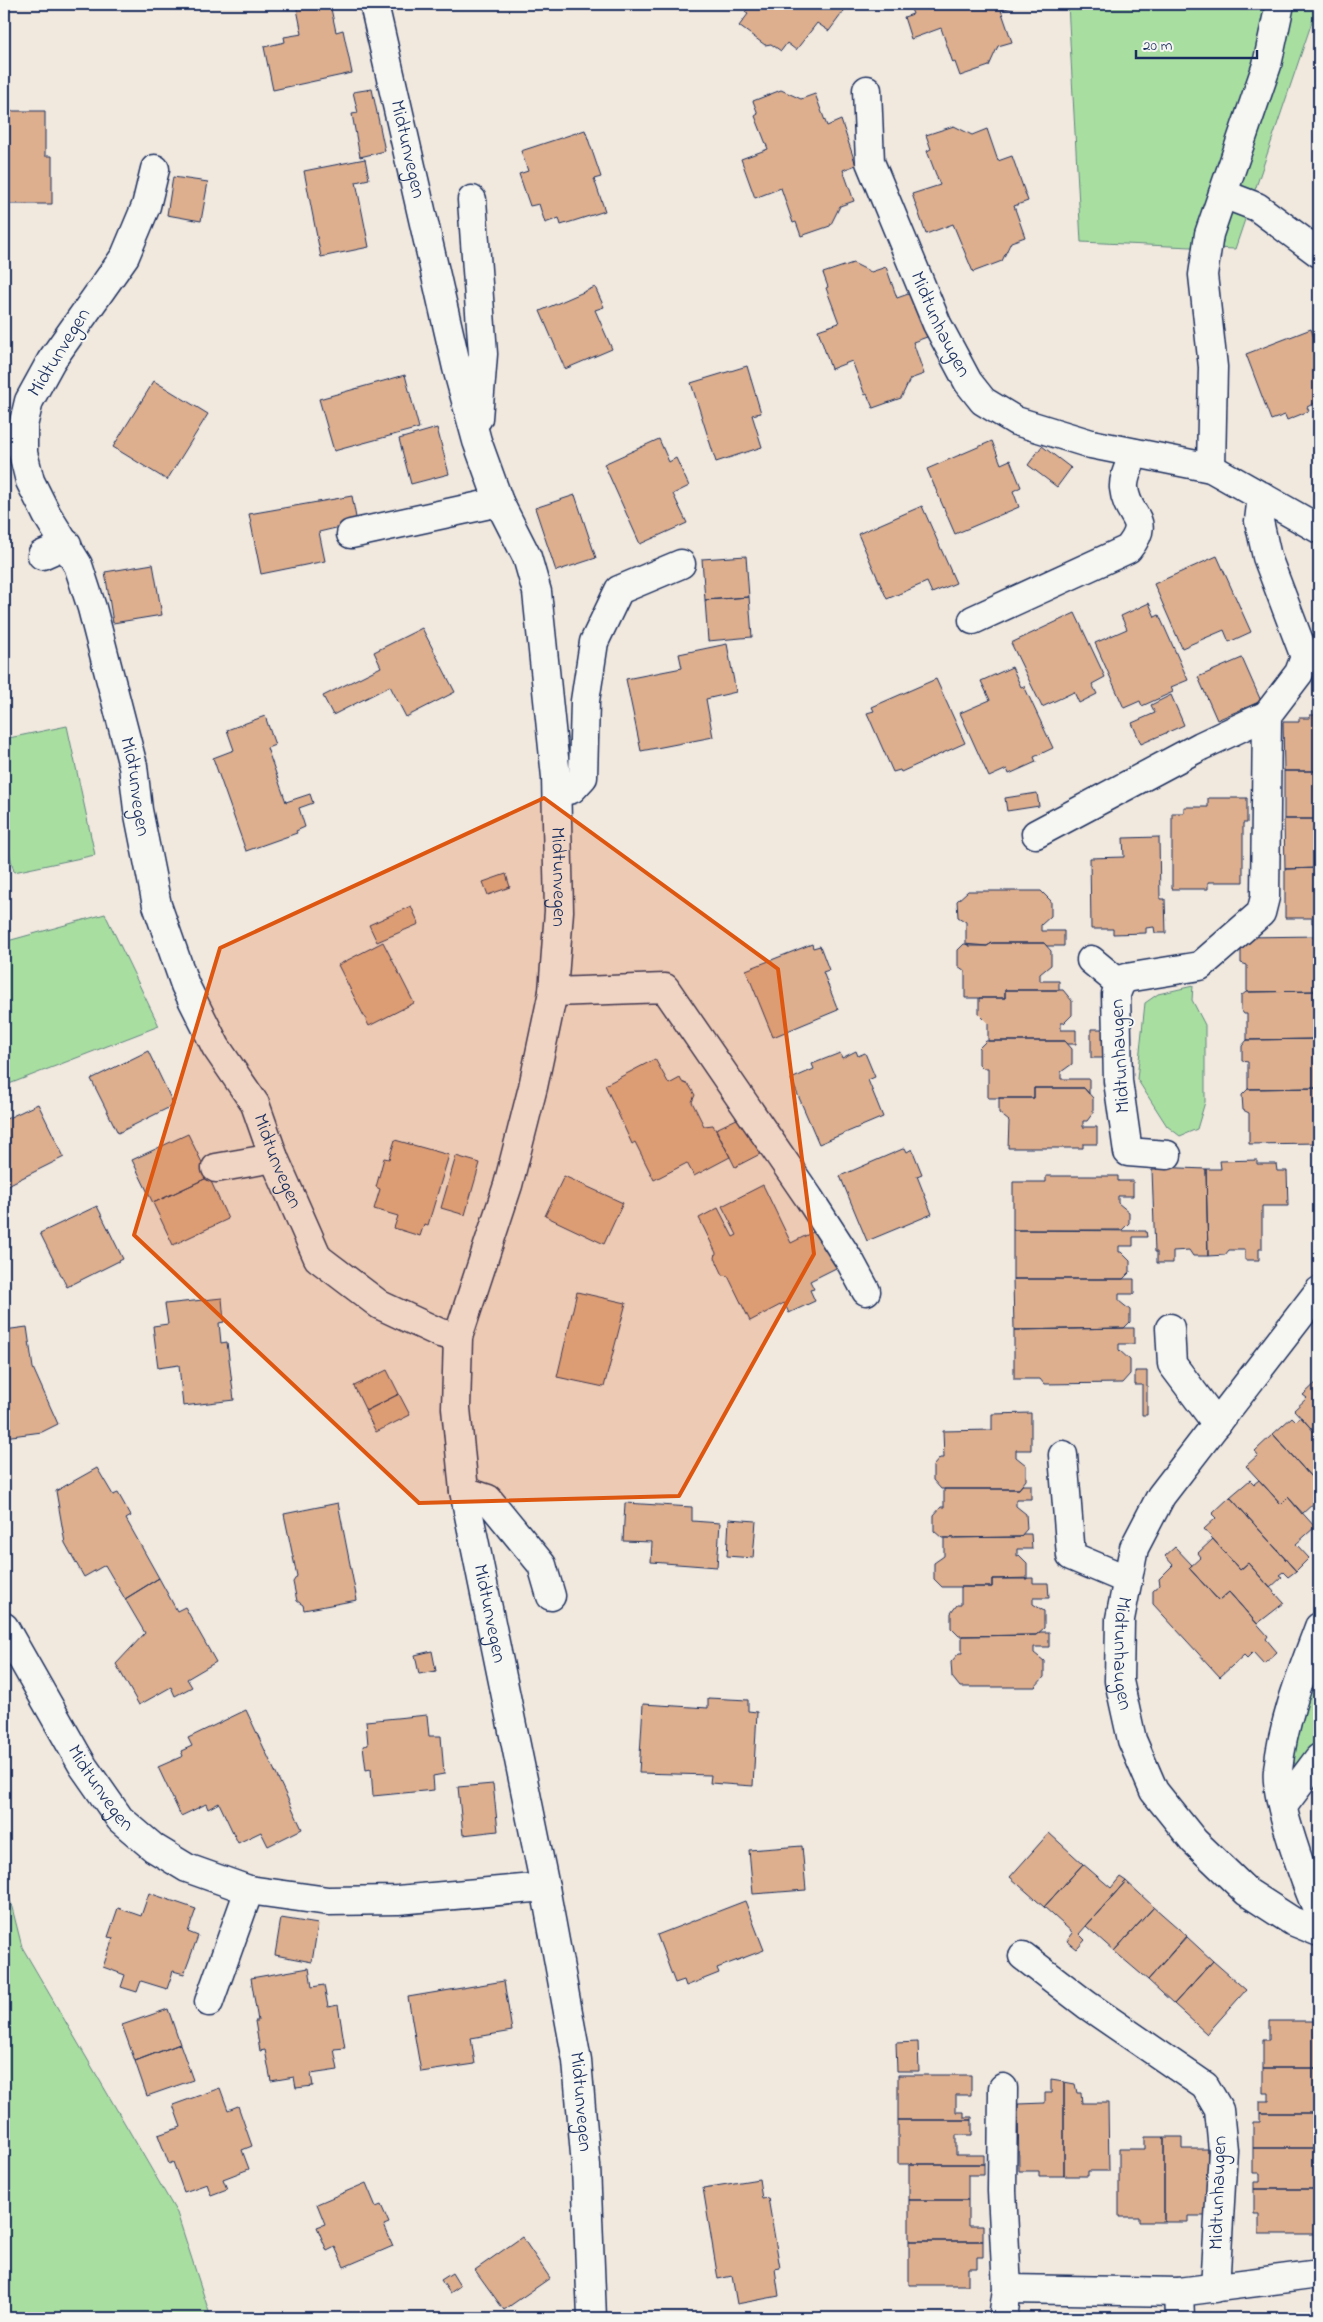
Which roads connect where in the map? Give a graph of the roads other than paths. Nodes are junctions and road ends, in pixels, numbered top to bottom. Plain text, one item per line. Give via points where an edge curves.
1 (374, 4) edge
2 (1280, 4) edge
3 (867, 90) dead end
4 (154, 169) dead end
5 (1223, 194) junction
6 (472, 200) dead end
7 (1319, 253) edge
8 (477, 441) junction
9 (1134, 453) junction
10 (1211, 468) junction
11 (1262, 496) junction
12 (498, 502) junction
13 (1319, 529) edge
14 (351, 534) dead end
15 (681, 564) dead end
16 (972, 620) dead end
17 (1267, 716) junction
18 (558, 792) junction
19 (1036, 834) dead end
20 (1091, 960) dead end
21 (1120, 984) junction
22 (553, 992) junction
23 (1167, 1155) dead end
24 (274, 1158) junction
25 (216, 1168) dead end
26 (866, 1291) dead end
27 (1319, 1291) edge
28 (1170, 1328) dead end
29 (458, 1337) junction
30 (1217, 1424) junction
31 (1063, 1455) dead end
32 (464, 1491) junction
33 (1128, 1580) junction
34 (551, 1596) dead end
35 (4, 1627) edge
36 (1319, 1627) edge
37 (1319, 1758) edge
38 (1282, 1806) junction
39 (545, 1887) junction
40 (250, 1890) junction
41 (1319, 1912) edge
42 (1319, 1932) edge
43 (1023, 1956) dead end
44 (209, 2002) dead end
45 (1003, 2088) dead end
46 (1319, 2274) edge
47 (1215, 2288) junction
48 (1007, 2289) junction
49 (1179, 2305) edge
50 (592, 2318) edge
51 (1003, 2318) edge

1 - 8 street, Midtunvegen via 457,368
2 - 5 street via 1267,65
3 - 9 street, Midtunhaugen via 870,162 937,324 968,382 983,401 1016,421 1091,444
4 - 24 street, Midtunvegen via 146,206 125,256 51,360 29,401 23,426 23,453 30,481 47,515 54,550 78,566 92,608 133,766 138,810 157,905 185,985 216,1047 254,1104
5 - 7 street via 1257,207
5 - 10 street via 1209,234 1203,275 1213,367
6 - 8 street, Midtunvegen via 483,354
8 - 12 street, Midtunvegen
9 - 10 street, Midtunhaugen
9 - 16 street via 1124,486 1127,502 1139,523 1139,536 1128,549
10 - 11 street, Midtunhaugen
11 - 13 street, Midtunhaugen
11 - 17 street via 1259,521 1267,557 1305,657 1299,673
12 - 14 street
12 - 18 street, Midtunvegen via 527,557 537,592
15 - 18 street via 619,590 594,642 585,701 583,777 572,789
17 - 19 street via 1201,746
17 - 21 street, Midtunhaugen via 1265,897 1261,913 1200,966 1126,978
18 - 22 street, Midtunvegen via 559,911
20 - 21 street
21 - 23 street, Midtunhaugen via 1116,994 1118,1081 1128,1152
22 - 26 street via 664,988 809,1198
22 - 29 street, Midtunvegen via 508,1185
24 - 25 street
24 - 29 street, Midtunvegen via 318,1258 380,1305 440,1333
27 - 30 street, Midtunhaugen
28 - 30 street via 1172,1364
29 - 32 street, Midtunvegen via 456,1408
30 - 33 street, Midtunhaugen via 1161,1496 1134,1548
31 - 33 street via 1071,1556
32 - 34 street via 488,1499 542,1565
32 - 39 street, Midtunvegen
33 - 42 street, Midtunhaugen via 1120,1619 1119,1681 1132,1740 1154,1790 1194,1842 1247,1892 1292,1921
35 - 40 street, Midtunvegen via 83,1766 120,1819 154,1848 186,1868
36 - 38 street via 1292,1700 1277,1772
37 - 38 street
38 - 41 street via 1310,1894
39 - 40 street, Midtunvegen via 398,1900 328,1901
39 - 50 street, Midtunvegen via 577,2061 586,2166
40 - 44 street
43 - 47 street, Midtunhaugen via 1087,2005 1206,2086 1219,2110 1223,2150
45 - 48 street via 1002,2191
46 - 47 street
47 - 49 street
48 - 49 street
48 - 51 street

